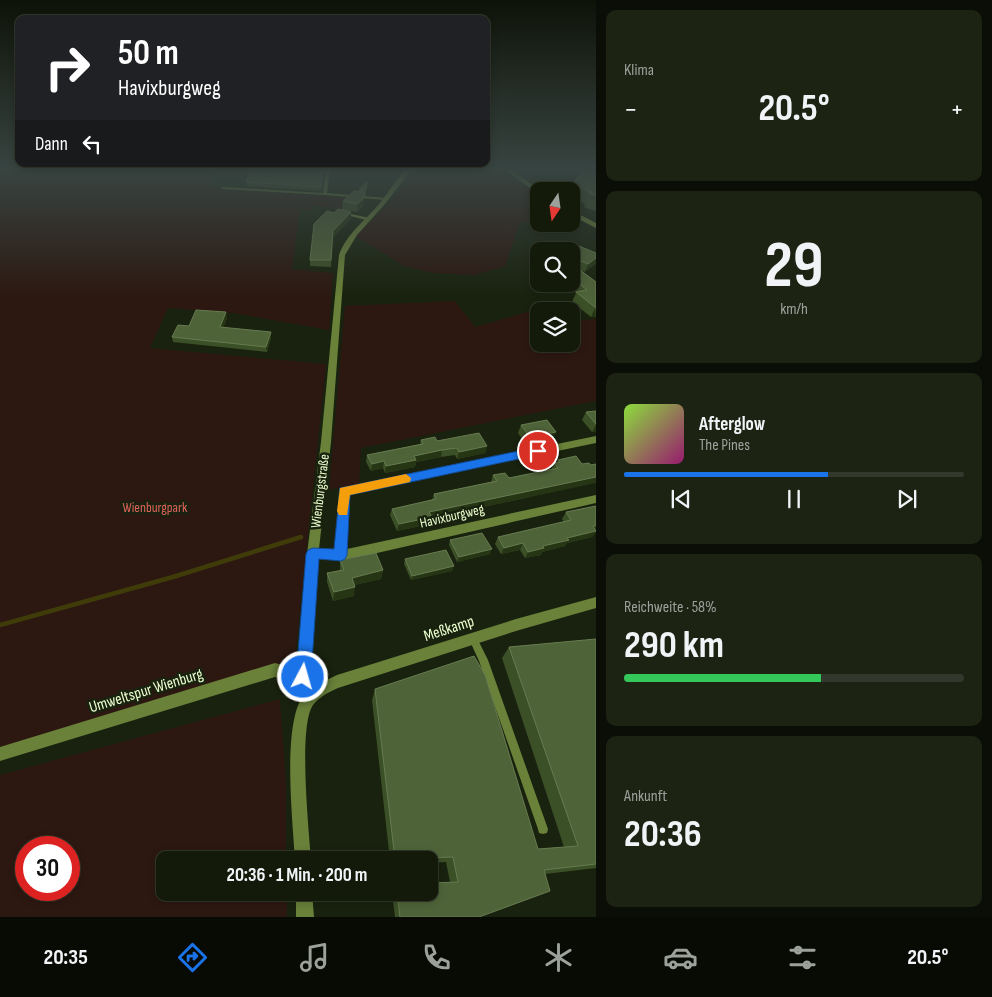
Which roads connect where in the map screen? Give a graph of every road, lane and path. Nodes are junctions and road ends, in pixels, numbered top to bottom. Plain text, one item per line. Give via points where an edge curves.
1 (339, 212) edge
2 (374, 212) edge
3 (580, 217) edge
4 (368, 219) junction
5 (596, 226) edge
6 (596, 439) edge
7 (596, 499) edge
8 (313, 554) junction
9 (341, 555) junction
10 (596, 602) edge
11 (473, 639) junction
12 (303, 677) junction
13 (314, 694) junction
14 (0, 754) edge
15 (543, 829) dead end
16 (303, 851) edge
17 (304, 901) edge
18 (305, 917) edge

1 - 4 lane
2 - 4 street, Wienburgstraße
3 - 5 street
4 - 8 street, Wienburgstraße via 350,238 342,255
6 - 9 street via 344,491
7 - 9 street, Havixburgweg
8 - 9 street, Havixburgweg
8 - 12 street, Wienburgstraße
10 - 11 street, Meßkamp
11 - 13 street, Meßkamp via 337,682
11 - 15 lane
12 - 13 street
12 - 14 street, Umweltspur Wienburg via 275,670
13 - 16 street via 306,703 300,730
17 - 18 street

